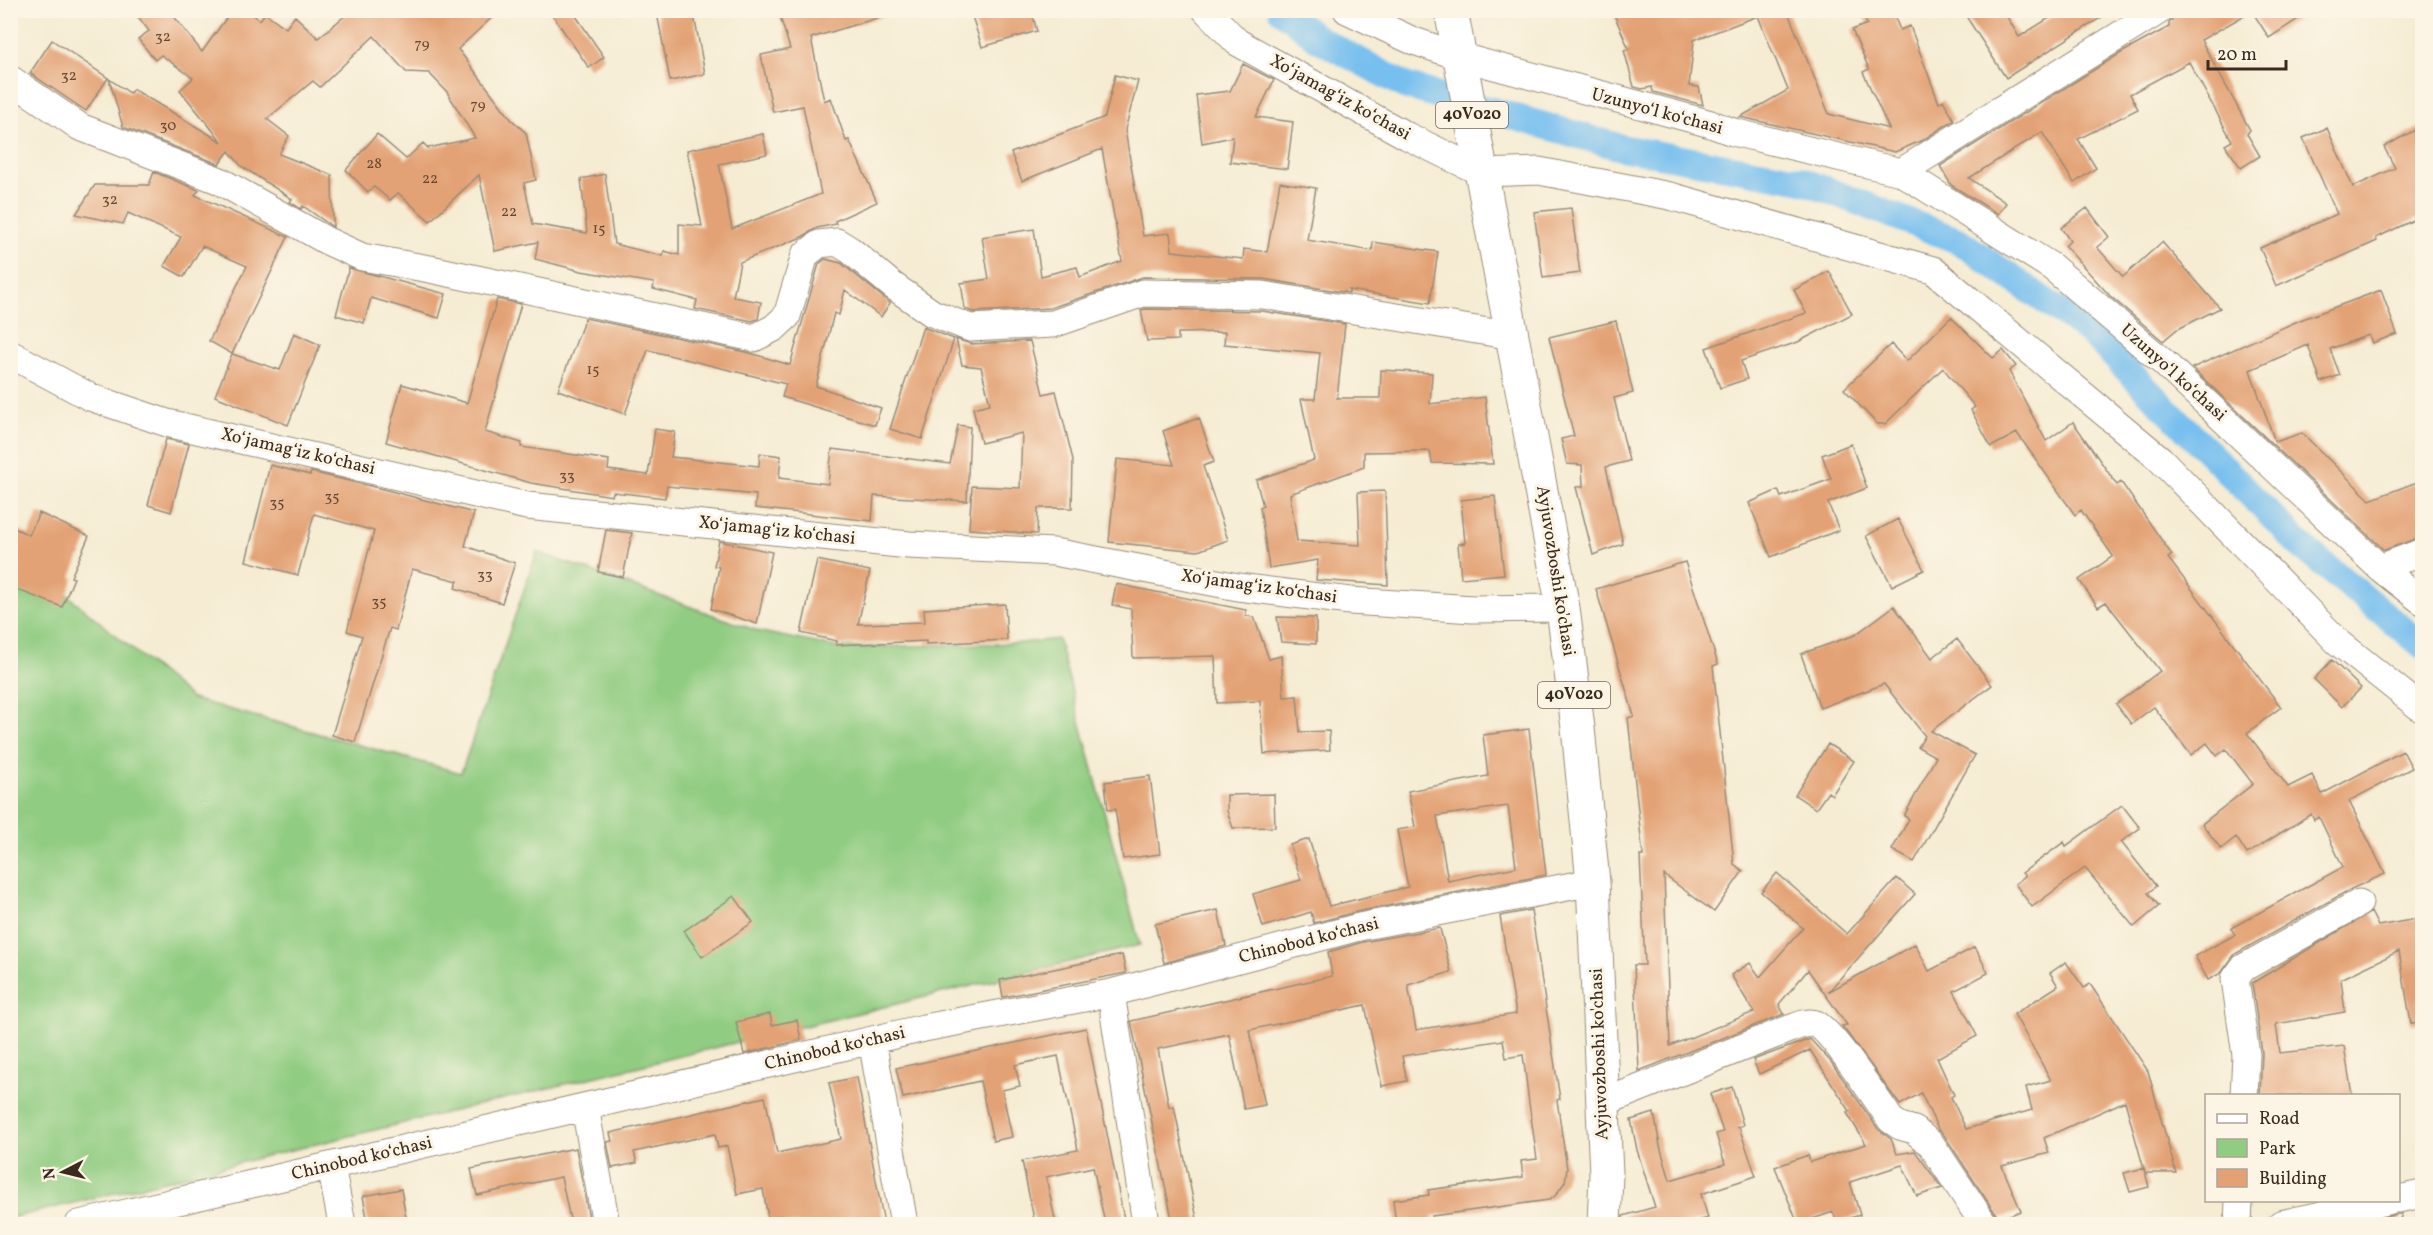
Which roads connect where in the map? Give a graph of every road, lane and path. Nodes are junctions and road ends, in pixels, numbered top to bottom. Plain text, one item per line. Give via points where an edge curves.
1 (1206, 10) edge
2 (1347, 10) edge
3 (1451, 10) edge
4 (2160, 10) edge
5 (1461, 57) junction
6 (10, 79) edge
7 (1483, 172) junction
8 (1901, 172) junction
9 (1514, 336) junction
10 (10, 354) edge
11 (2422, 552) edge
12 (2380, 568) junction
13 (2422, 601) edge
14 (1563, 608) junction
15 (2422, 709) edge
16 (1593, 882) junction
17 (2359, 903) dead end
18 (1111, 993) junction
19 (872, 1040) junction
20 (2244, 1094) edge
21 (1602, 1103) junction
22 (585, 1107) junction
23 (331, 1166) junction
24 (2422, 1194) edge
25 (2400, 1199) edge
26 (2239, 1202) edge
27 (2382, 1202) edge
28 (79, 1224) edge
29 (342, 1224) edge
30 (606, 1224) edge
31 (904, 1224) edge
32 (1146, 1224) edge
33 (1604, 1224) edge
34 (1984, 1224) edge
35 (2238, 1224) edge
36 (2281, 1224) edge

1 - 7 street, Xoʻjamagʻiz koʻchasi via 1237,42 1407,136
2 - 5 street, Uzunyoʻl koʻchasi via 1411,40
3 - 5 main road, 40V020
4 - 8 street
5 - 7 main road, 40V020
5 - 8 street, Uzunyoʻl koʻchasi via 1733,132
6 - 9 street via 80,127 218,180 362,257 754,338 787,316 805,255 819,244 837,242 932,312 970,328 1053,324 1143,293 1263,295
7 - 9 main road, Ayjuvozboshi ko'chasi / 40V020
7 - 15 street via 1539,171 1671,196 1933,270 2160,459 2338,642
8 - 12 street, Uzunyoʻl koʻchasi via 2052,267 2163,362
9 - 14 main road, Ayjuvozboshi ko'chasi / 40V020
10 - 14 street, Xoʻjamagʻiz koʻchasi via 90,397 151,418 527,506 909,545 1054,552 1238,587 1350,601 1473,609
11 - 12 street
12 - 13 street, Uzunyoʻl koʻchasi
14 - 16 main road, Ayjuvozboshi ko'chasi / 40V020
16 - 18 street, Chinobod koʻchasi via 1359,927
16 - 21 main road, Ayjuvozboshi ko'chasi / 40V020
17 - 20 street via 2243,968 2235,979 2246,1055
18 - 19 street, Chinobod koʻchasi
18 - 32 street
19 - 22 street, Chinobod koʻchasi
19 - 31 street
21 - 33 main road, Ayjuvozboshi ko'chasi / 40V020
21 - 34 street via 1789,1029 1814,1023 1835,1043 1891,1120 1914,1130 1931,1144
22 - 23 street, Chinobod koʻchasi
22 - 30 street
23 - 28 street, Chinobod koʻchasi
23 - 29 street
24 - 25 street
26 - 35 street
27 - 36 street

